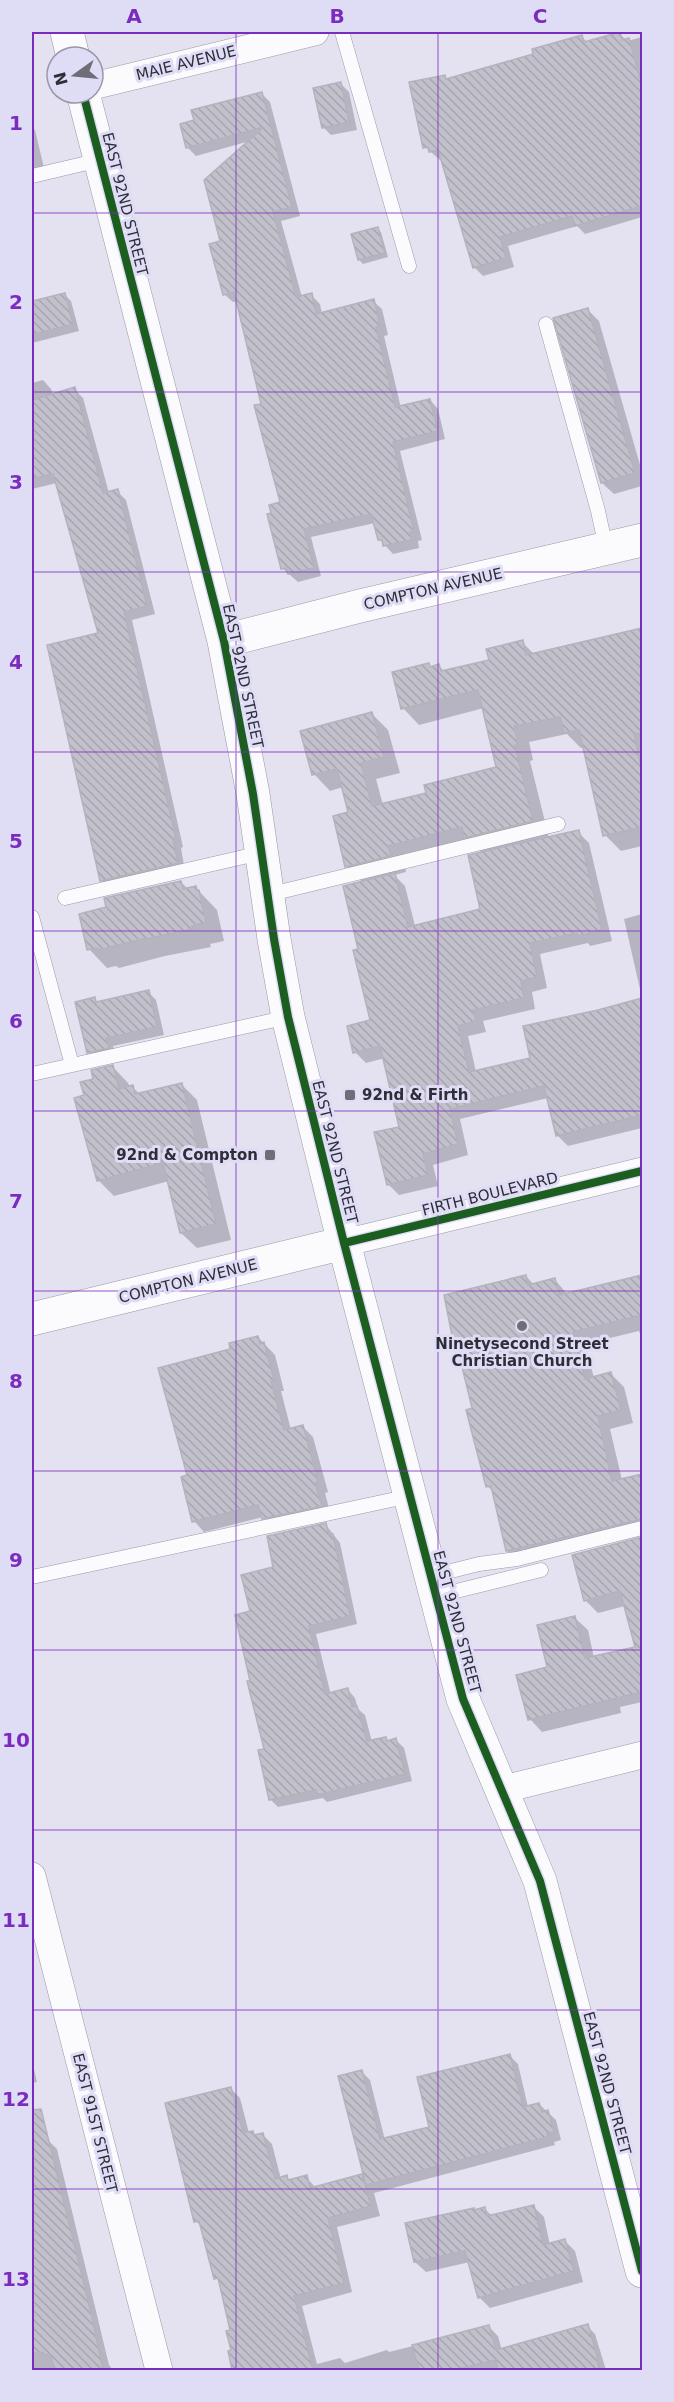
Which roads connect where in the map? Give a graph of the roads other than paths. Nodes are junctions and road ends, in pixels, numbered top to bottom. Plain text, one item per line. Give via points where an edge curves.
1 (315, 32) edge
2 (342, 32) edge
3 (105, 83) edge
4 (86, 105) edge
5 (100, 160) junction
6 (32, 176) edge
7 (409, 266) dead end
8 (546, 324) dead end
9 (642, 540) edge
10 (606, 548) junction
11 (224, 641) junction
12 (558, 824) dead end
13 (261, 853) junction
14 (267, 895) junction
15 (65, 898) dead end
16 (32, 917) edge
17 (288, 1017) junction
18 (72, 1065) junction
19 (32, 1074) edge
20 (642, 1171) edge
21 (344, 1243) junction
22 (32, 1319) edge
23 (410, 1496) junction
24 (642, 1528) edge
25 (541, 1570) dead end
26 (32, 1577) edge
27 (433, 1586) junction
28 (642, 1755) edge
29 (500, 1790) junction
30 (32, 1876) edge
31 (641, 2259) edge
32 (159, 2370) edge

1 - 3 street, MAIE AVENUE
2 - 7 lane
4 - 5 street, EAST 92ND STREET
5 - 6 lane
5 - 11 street, EAST 92ND STREET
8 - 10 lane
9 - 10 street, COMPTON AVENUE
10 - 11 street, COMPTON AVENUE
11 - 13 street, EAST 92ND STREET
12 - 14 lane
13 - 14 street, EAST 92ND STREET
13 - 15 lane
14 - 17 street, EAST 92ND STREET
16 - 18 lane
17 - 18 lane
17 - 21 street, EAST 92ND STREET
18 - 19 lane
20 - 21 street, FIRTH BOULEVARD
21 - 22 street, COMPTON AVENUE
21 - 23 street, EAST 92ND STREET
23 - 26 lane
23 - 27 street, EAST 92ND STREET
24 - 27 lane via 517,1559 480,1564
25 - 27 lane
27 - 29 street, EAST 92ND STREET via 463,1699
28 - 29 street
29 - 31 street, EAST 92ND STREET via 540,1881
30 - 32 street, EAST 91ST STREET

